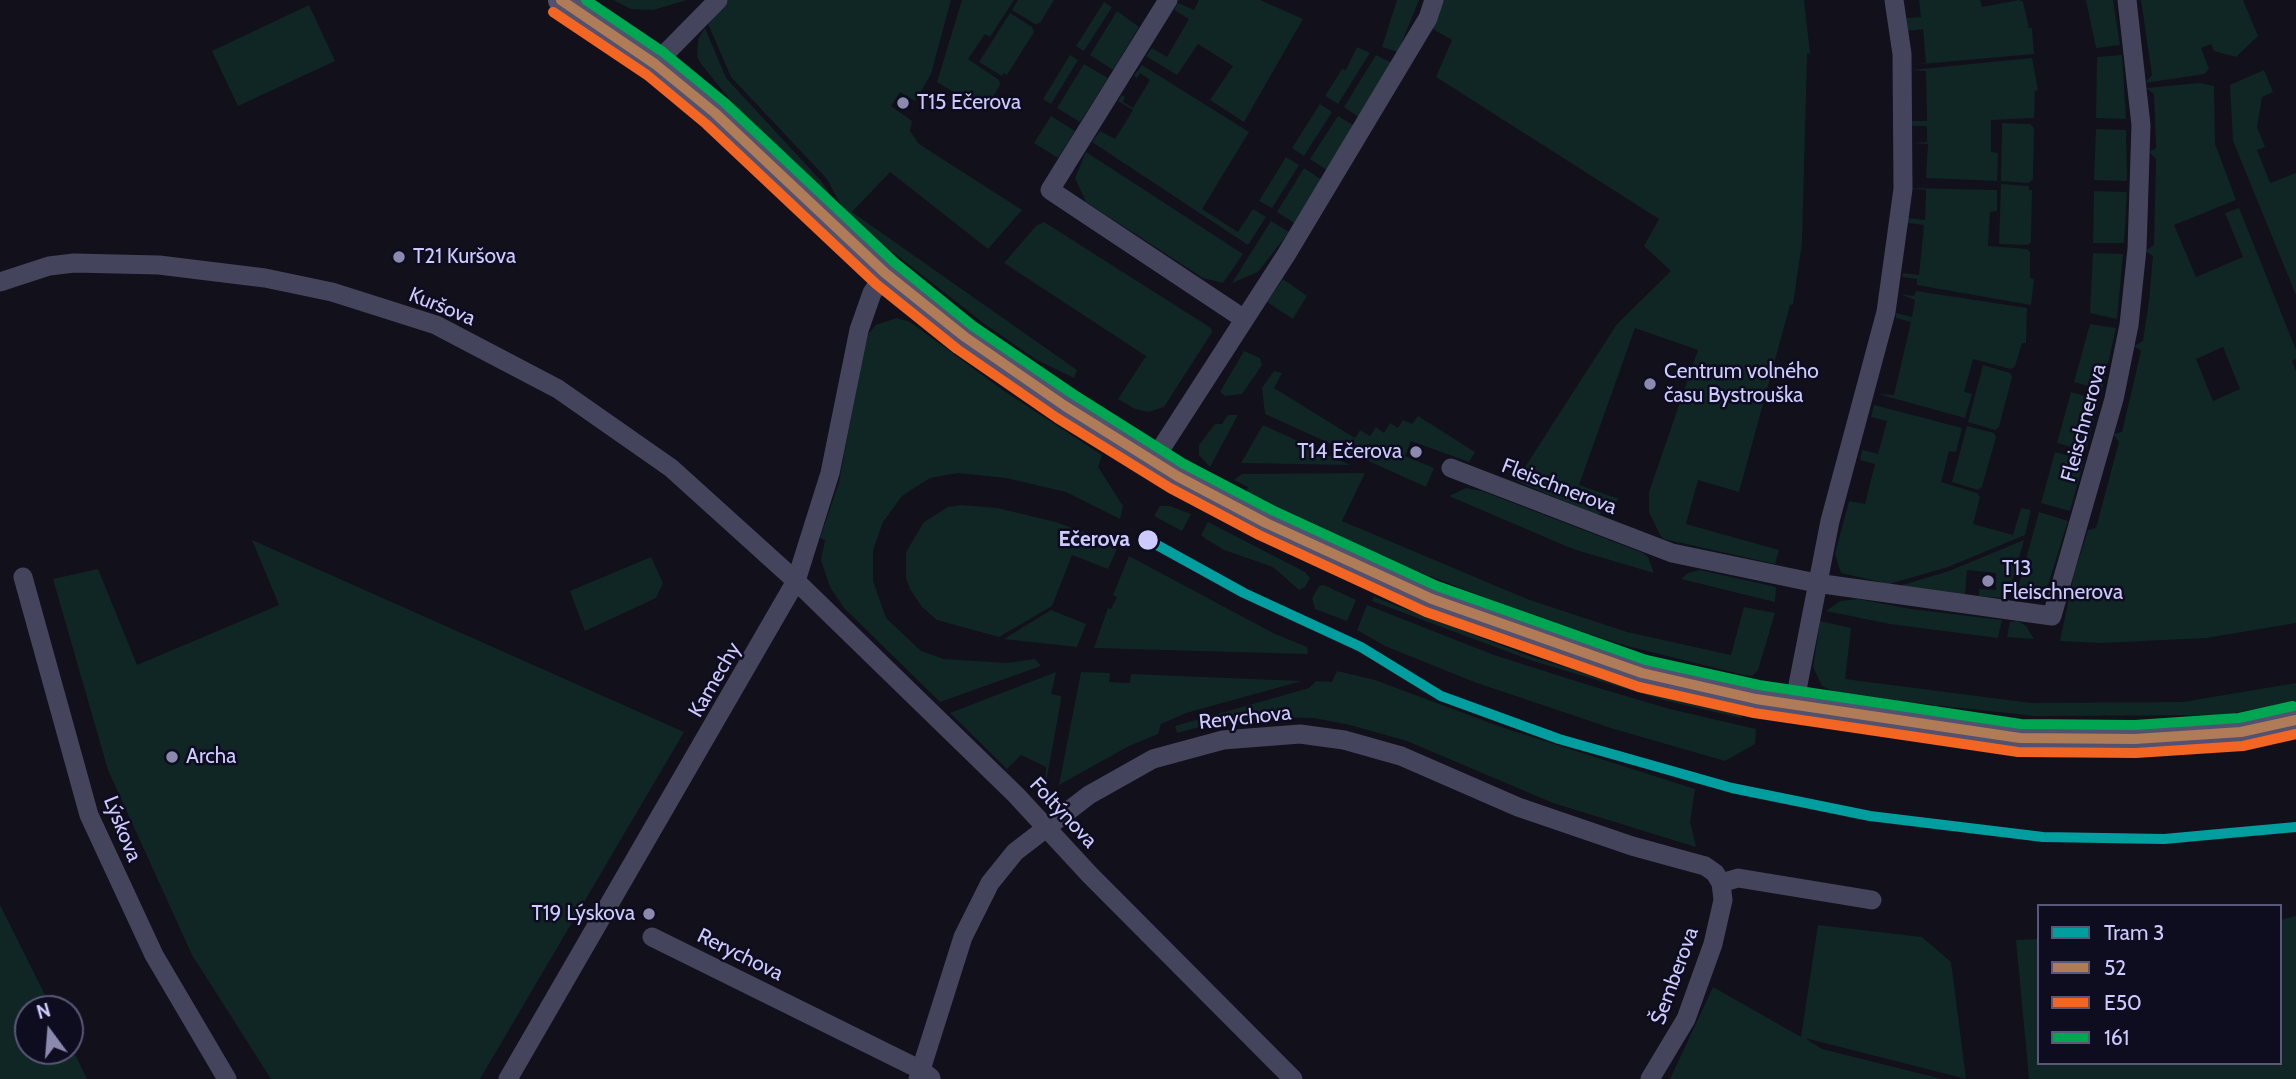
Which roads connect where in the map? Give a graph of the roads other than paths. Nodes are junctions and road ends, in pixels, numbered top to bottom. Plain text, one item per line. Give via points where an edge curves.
1 (561, 0) edge
2 (718, 0) edge
3 (1168, 0) edge
4 (1894, 0) edge
5 (2127, 0) edge
6 (1431, 9) edge
7 (655, 64) junction
8 (886, 273) junction
9 (0, 282) edge
10 (1244, 319) junction
11 (1153, 461) junction
12 (1451, 468) dead end
13 (23, 577) dead end
14 (796, 581) junction
15 (1816, 583) junction
16 (1794, 705) junction
17 (2296, 720) edge
18 (1046, 826) junction
19 (1721, 883) junction
20 (1872, 900) dead end
21 (652, 937) dead end
22 (924, 1076) edge
23 (227, 1079) edge
24 (508, 1079) edge
25 (1293, 1079) edge
26 (1650, 1079) edge

1 - 7 street
2 - 7 street
3 - 10 street via 1050,190
4 - 15 street via 1902,62 1903,189 1886,312
5 - 15 street, Fleischnerova via 2141,125 2129,326 2114,399 2052,617
6 - 10 street
7 - 8 street via 715,113
8 - 11 street via 965,337
8 - 14 street, Kamechy via 872,293 859,330 830,473
9 - 14 street, Kuršova via 74,262 159,265 265,278 332,292 436,325 558,389 671,468
10 - 11 street
11 - 16 street via 1266,523 1432,599 1642,673
12 - 15 street, Fleischnerova via 1672,553
13 - 23 street, Lýskova via 89,815 154,955
14 - 18 street, Foltýnova
14 - 24 street, Kamechy
15 - 16 street
16 - 17 street via 2020,738 2135,739 2241,732
18 - 19 street, Rerychova via 1122,775 1172,752 1249,736 1300,734 1344,740 1401,756 1562,823 1705,866
18 - 22 street, Rerychova via 1015,852 985,893 963,937
18 - 25 street, Foltýnova
19 - 20 street via 1738,878
19 - 26 street, Šemberova via 1720,916 1697,993 1675,1042
21 - 22 street, Rerychova

